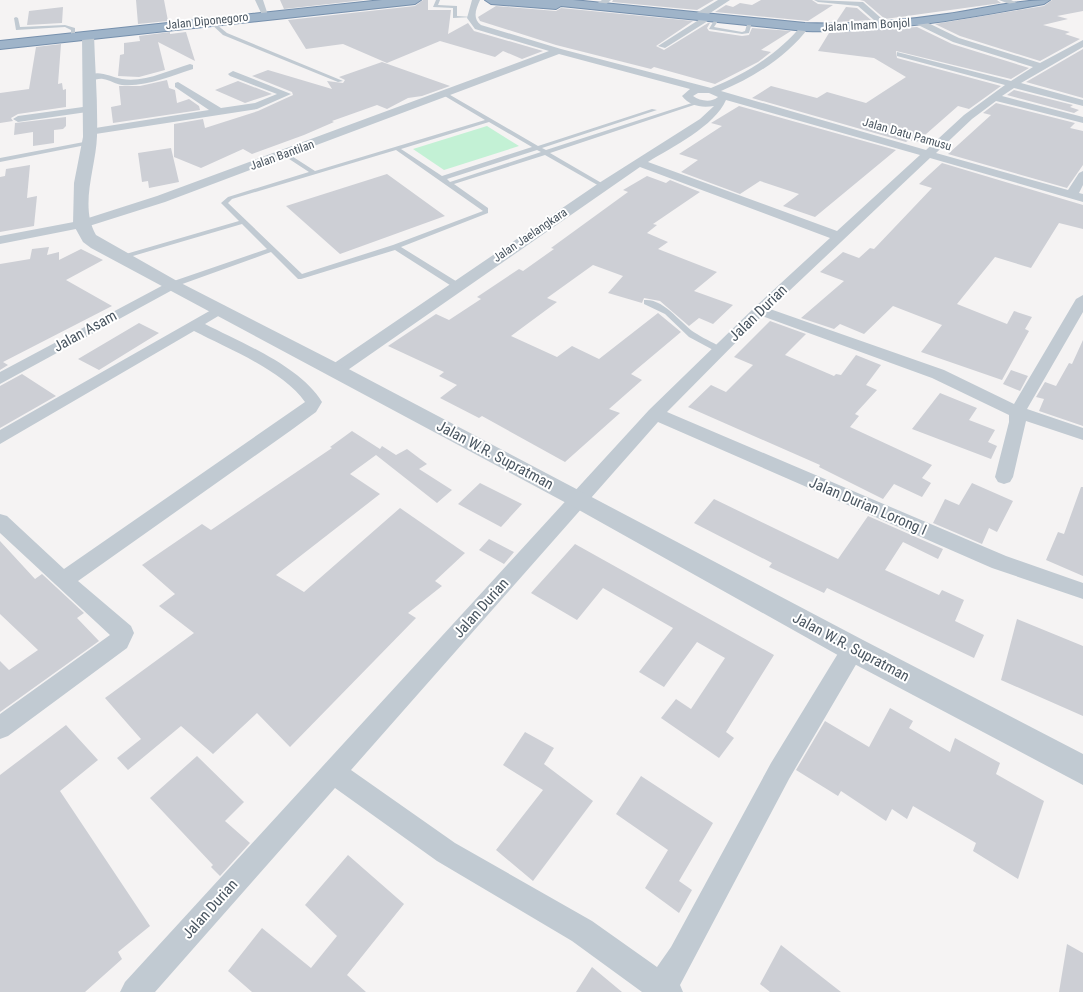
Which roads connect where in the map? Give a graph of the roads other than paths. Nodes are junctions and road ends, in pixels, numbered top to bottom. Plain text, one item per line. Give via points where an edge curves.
1 (259, 0) edge
2 (383, 0) edge
3 (415, 0) edge
4 (438, 0) edge
5 (476, 0) edge
6 (491, 0) edge
7 (538, 0) edge
8 (725, 0) edge
9 (818, 0) edge
10 (1003, 0) edge
11 (1044, 0) edge
12 (860, 2) edge
13 (603, 3) edge
14 (1017, 5) junction
15 (265, 12) junction
16 (470, 17) junction
17 (702, 17) junction
18 (16, 18) dead end
19 (211, 21) junction
20 (919, 22) junction
21 (886, 26) junction
22 (805, 27) junction
23 (81, 34) junction
24 (0, 43) edge
25 (1083, 43) edge
26 (662, 46) dead end
27 (558, 51) junction
28 (1066, 51) junction
29 (900, 54) dead end
30 (1083, 55) edge
31 (1041, 66) junction
32 (190, 67) dead end
33 (233, 74) dead end
34 (90, 78) junction
35 (340, 80) dead end
36 (674, 81) junction
37 (1014, 84) junction
38 (178, 85) dead end
39 (445, 94) junction
40 (718, 95) junction
41 (994, 97) junction
42 (693, 100) junction
43 (1083, 102) edge
44 (90, 109) junction
45 (219, 112) junction
46 (710, 116) junction
47 (18, 119) dead end
48 (490, 120) junction
49 (1083, 121) edge
50 (89, 137) junction
51 (536, 148) junction
52 (398, 149) junction
53 (546, 153) junction
54 (285, 154) junction
55 (929, 154) junction
56 (0, 160) edge
57 (639, 163) junction
58 (314, 173) junction
59 (1083, 175) edge
60 (441, 179) junction
61 (449, 184) junction
62 (603, 186) junction
63 (1077, 196) edge
64 (243, 222) junction
65 (81, 224) junction
66 (840, 237) junction
67 (0, 240) edge
68 (396, 247) junction
69 (270, 250) junction
70 (123, 256) junction
71 (171, 285) junction
72 (456, 285) junction
73 (1083, 299) edge
74 (647, 302) dead end
75 (220, 309) junction
76 (760, 310) junction
77 (194, 324) junction
78 (720, 350) junction
79 (336, 370) junction
80 (0, 379) edge
81 (1016, 412) junction
82 (656, 414) junction
83 (1083, 434) edge
84 (0, 438) edge
85 (1004, 477) dead end
86 (578, 499) junction
87 (0, 521) edge
88 (64, 580) junction
89 (1083, 591) edge
90 (853, 649) junction
91 (0, 728) edge
92 (1083, 770) edge
93 (334, 773) junction
94 (665, 990) edge
95 (135, 992) edge

1 - 15 street
2 - 15 highway, Jalan Diponegoro
3 - 19 highway, Jalan Diponegoro
4 - 16 lane via 435,6 455,7 455,17
5 - 16 street
6 - 17 highway
7 - 13 highway
8 - 17 street
9 - 12 street
10 - 14 street
11 - 14 highway, Jalan Imam Bonjol
12 - 21 street
13 - 17 highway
14 - 20 highway, Jalan Imam Bonjol
15 - 23 highway, Jalan Diponegoro
16 - 27 street via 472,23 488,31
17 - 22 highway, Jalan Imam Bonjol
17 - 26 street
18 - 23 lane via 20,30 65,26
19 - 23 highway, Jalan Diponegoro
19 - 35 lane via 226,34
20 - 21 highway, Jalan Imam Bonjol
20 - 31 street via 956,40
21 - 22 highway, Jalan Imam Bonjol
22 - 40 street via 788,45
23 - 24 highway, Jalan Diponegoro
23 - 34 street
25 - 28 street, Jalan Durian
27 - 36 street
27 - 39 street, Jalan Bantilan
28 - 30 street
28 - 31 street, Jalan Durian
29 - 37 street
31 - 37 street, Jalan Durian
32 - 34 street via 132,82 103,76
33 - 45 street via 286,94 257,106
34 - 44 street
36 - 40 street
36 - 42 street
37 - 41 street, Jalan Durian
37 - 43 street
38 - 45 street
39 - 48 lane
39 - 54 street, Jalan Bantilan
40 - 42 street
40 - 42 street
40 - 46 street, Jalan Jaelangkara via 717,110
40 - 55 street, Jalan Datu Pamusu
41 - 49 street
41 - 55 street, Jalan Durian
42 - 46 street
42 - 51 lane
42 - 53 lane
44 - 47 street
44 - 50 street
45 - 50 street
46 - 57 street, Jalan Jaelangkara
48 - 51 lane
48 - 52 lane
50 - 56 lane
50 - 65 street via 82,183
51 - 53 lane
51 - 60 lane
52 - 58 lane
52 - 60 lane
53 - 61 lane
53 - 62 lane
54 - 58 lane
54 - 65 street, Jalan Bantilan
55 - 63 street, Jalan Datu Pamusu
55 - 66 street, Jalan Durian
57 - 62 street, Jalan Jaelangkara
57 - 66 street
58 - 64 lane via 225,200 224,203
59 - 63 street
60 - 61 lane
61 - 68 lane via 486,212
62 - 72 street, Jalan Jaelangkara
64 - 69 lane
64 - 70 lane
65 - 67 street, Jalan Bantilan
65 - 70 street, Jalan W.R. Supratman via 89,238
66 - 76 street, Jalan Durian
68 - 69 lane via 300,277
68 - 72 lane
69 - 71 lane
70 - 71 street, Jalan W.R. Supratman
71 - 75 street, Jalan W.R. Supratman
71 - 80 street, Jalan Asam
72 - 79 street, Jalan Jaelangkara
73 - 81 street
74 - 78 lane via 668,312 692,335
75 - 77 street
75 - 79 street, Jalan W.R. Supratman
76 - 78 street, Jalan Durian
76 - 81 street via 938,374
77 - 84 street
77 - 88 street via 307,391 314,402 284,427
78 - 82 street, Jalan Durian
79 - 86 street, Jalan W.R. Supratman
81 - 83 street
81 - 85 street via 1018,422
82 - 86 street, Jalan Durian
82 - 89 street, Jalan Durian Lorong I via 999,562
86 - 90 street, Jalan W.R. Supratman
86 - 93 street, Jalan Durian
87 - 88 street
88 - 91 street via 120,629 123,637
90 - 92 street, Jalan W.R. Supratman
90 - 94 street via 780,771
93 - 94 street via 446,852 582,931
93 - 95 street, Jalan Durian

